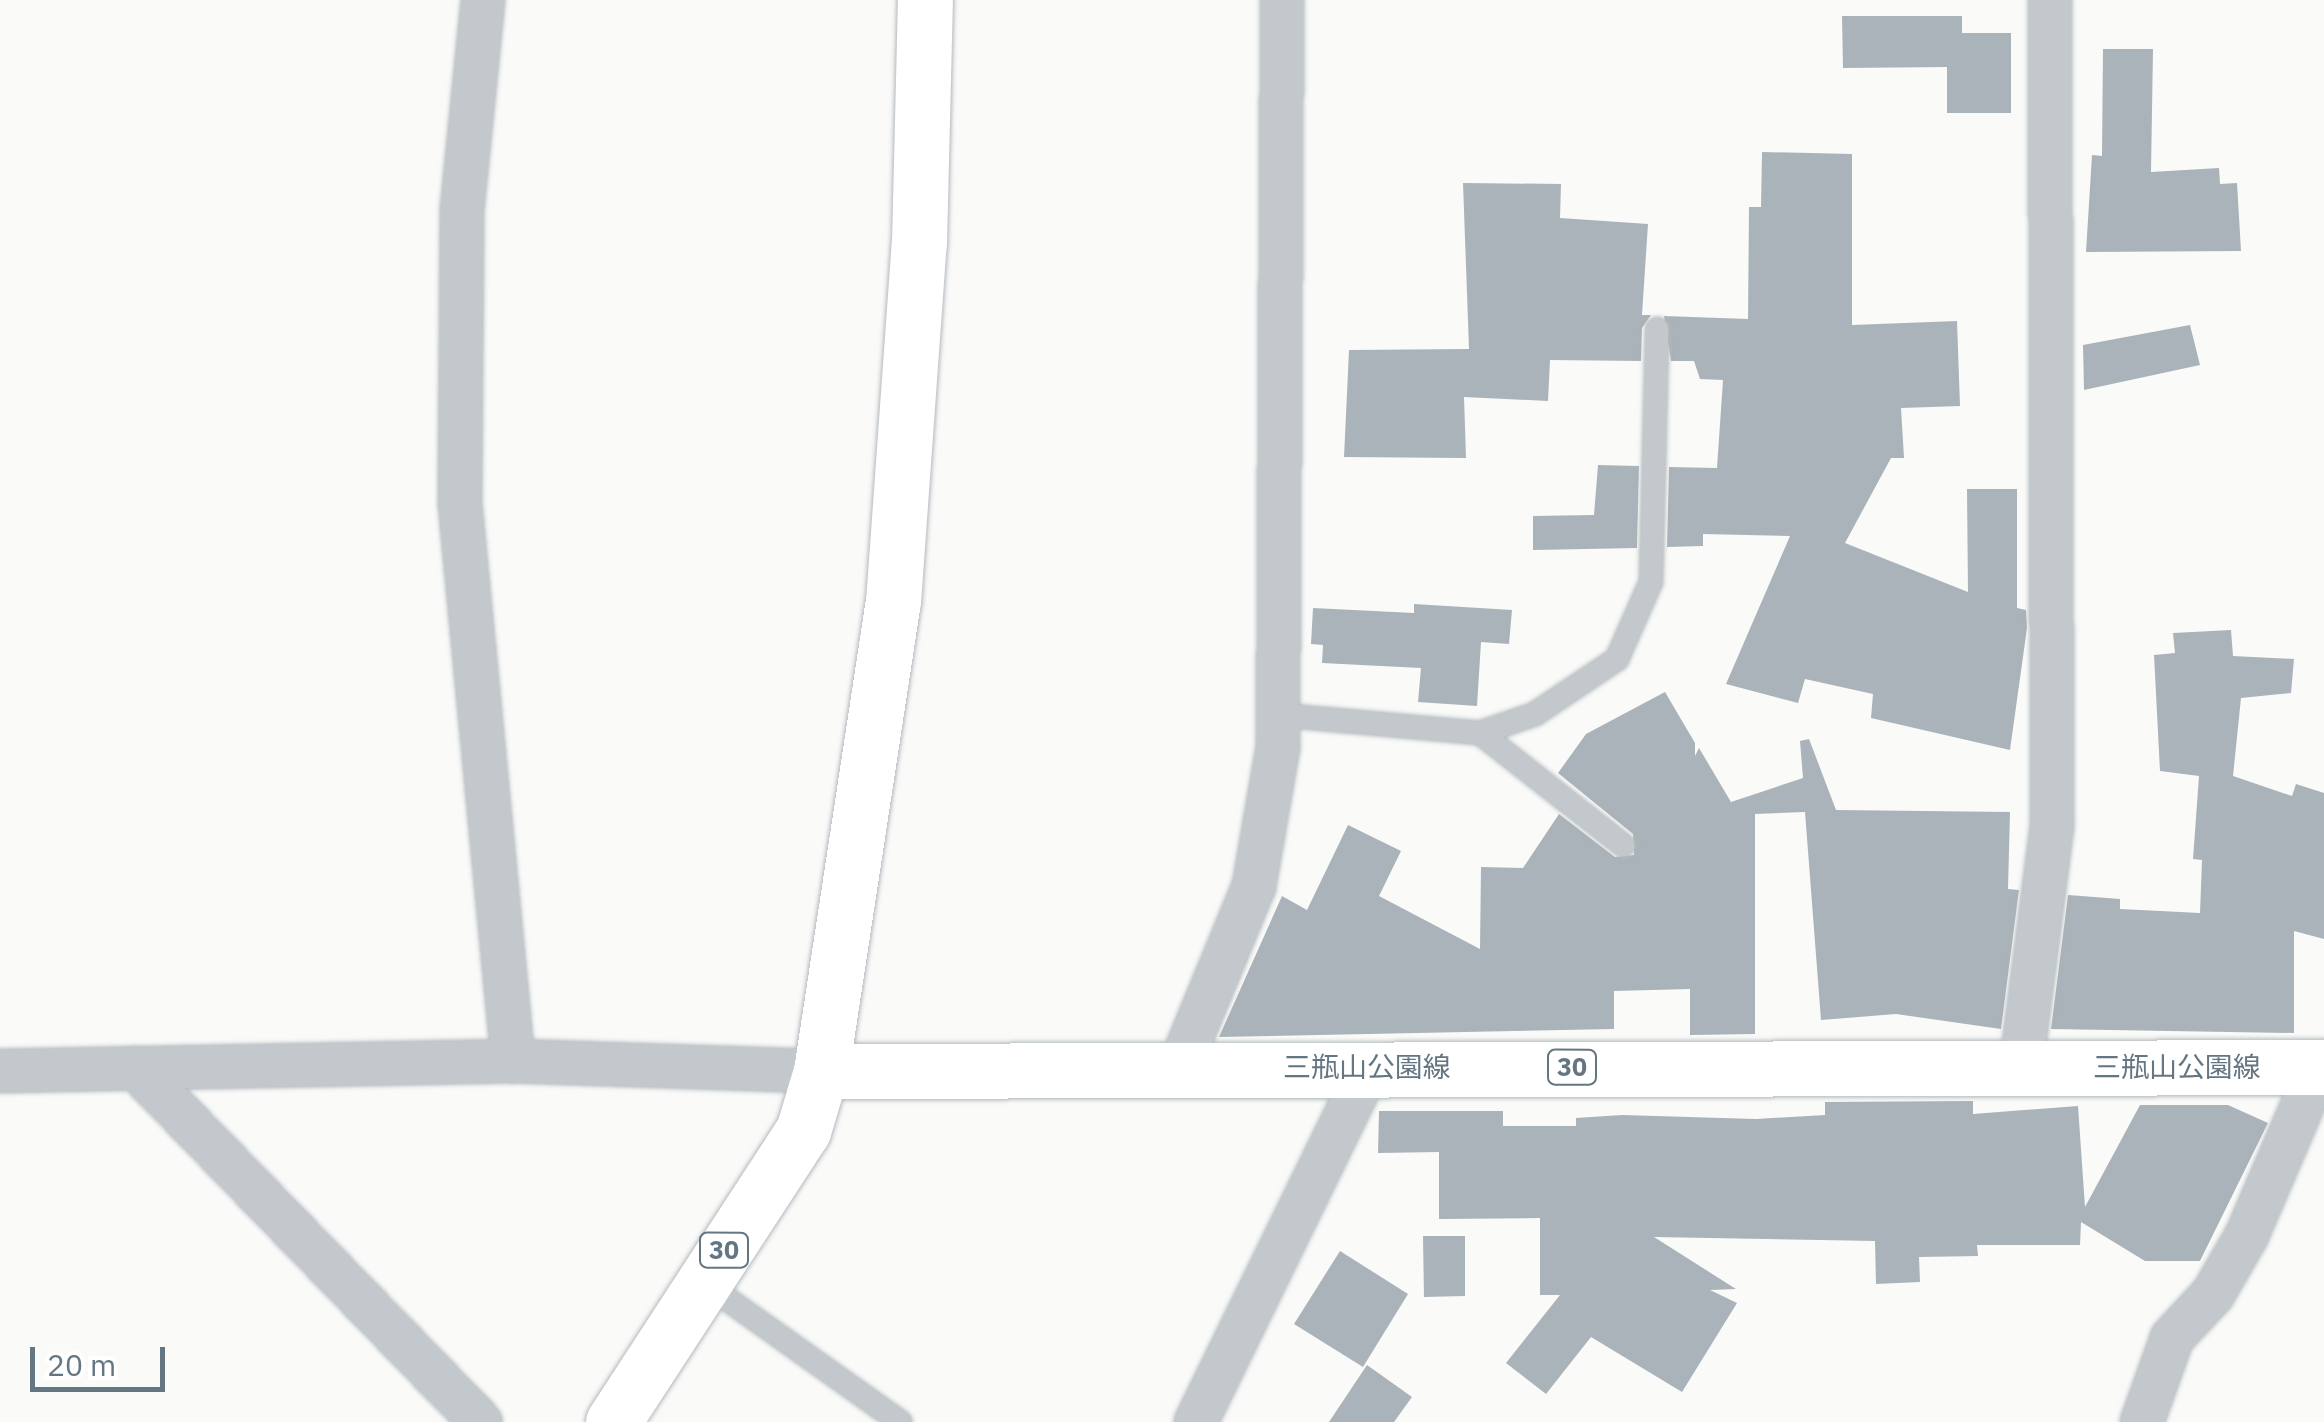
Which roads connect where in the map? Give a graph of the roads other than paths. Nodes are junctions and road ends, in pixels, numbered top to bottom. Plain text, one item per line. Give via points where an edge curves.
1 (483, 0) edge
2 (925, 0) edge
3 (1282, 0) edge
4 (2050, 0) edge
5 (1657, 329) dead end
6 (1279, 715) junction
7 (1480, 732) junction
8 (1622, 845) dead end
9 (513, 1061) junction
10 (1369, 1067) junction
11 (2322, 1067) edge
12 (136, 1068) junction
13 (1180, 1068) junction
14 (2021, 1068) junction
15 (0, 1071) edge
16 (821, 1071) junction
17 (704, 1282) junction
18 (480, 1422) edge
19 (613, 1422) edge
20 (900, 1422) edge
21 (1196, 1422) edge
22 (2142, 1422) edge

1 - 9 street via 462,212 460,503
2 - 16 main road via 918,243 893,602
3 - 6 street
4 - 14 street via 2052,826
5 - 7 lane via 1651,582 1638,623 1617,659 1583,688
6 - 7 lane
6 - 13 street via 1254,886
7 - 8 lane
9 - 12 street
9 - 16 street
10 - 13 main road, 三瓶山公園線 / 30
10 - 14 main road, 三瓶山公園線 / 30
10 - 21 street
11 - 14 main road, 三瓶山公園線 / 30
11 - 22 street via 2246,1235 2213,1294 2172,1338
12 - 15 street
12 - 18 street
13 - 16 main road, 三瓶山公園線 / 30
16 - 17 main road, 30 via 803,1130
17 - 19 main road, 30
17 - 20 lane

